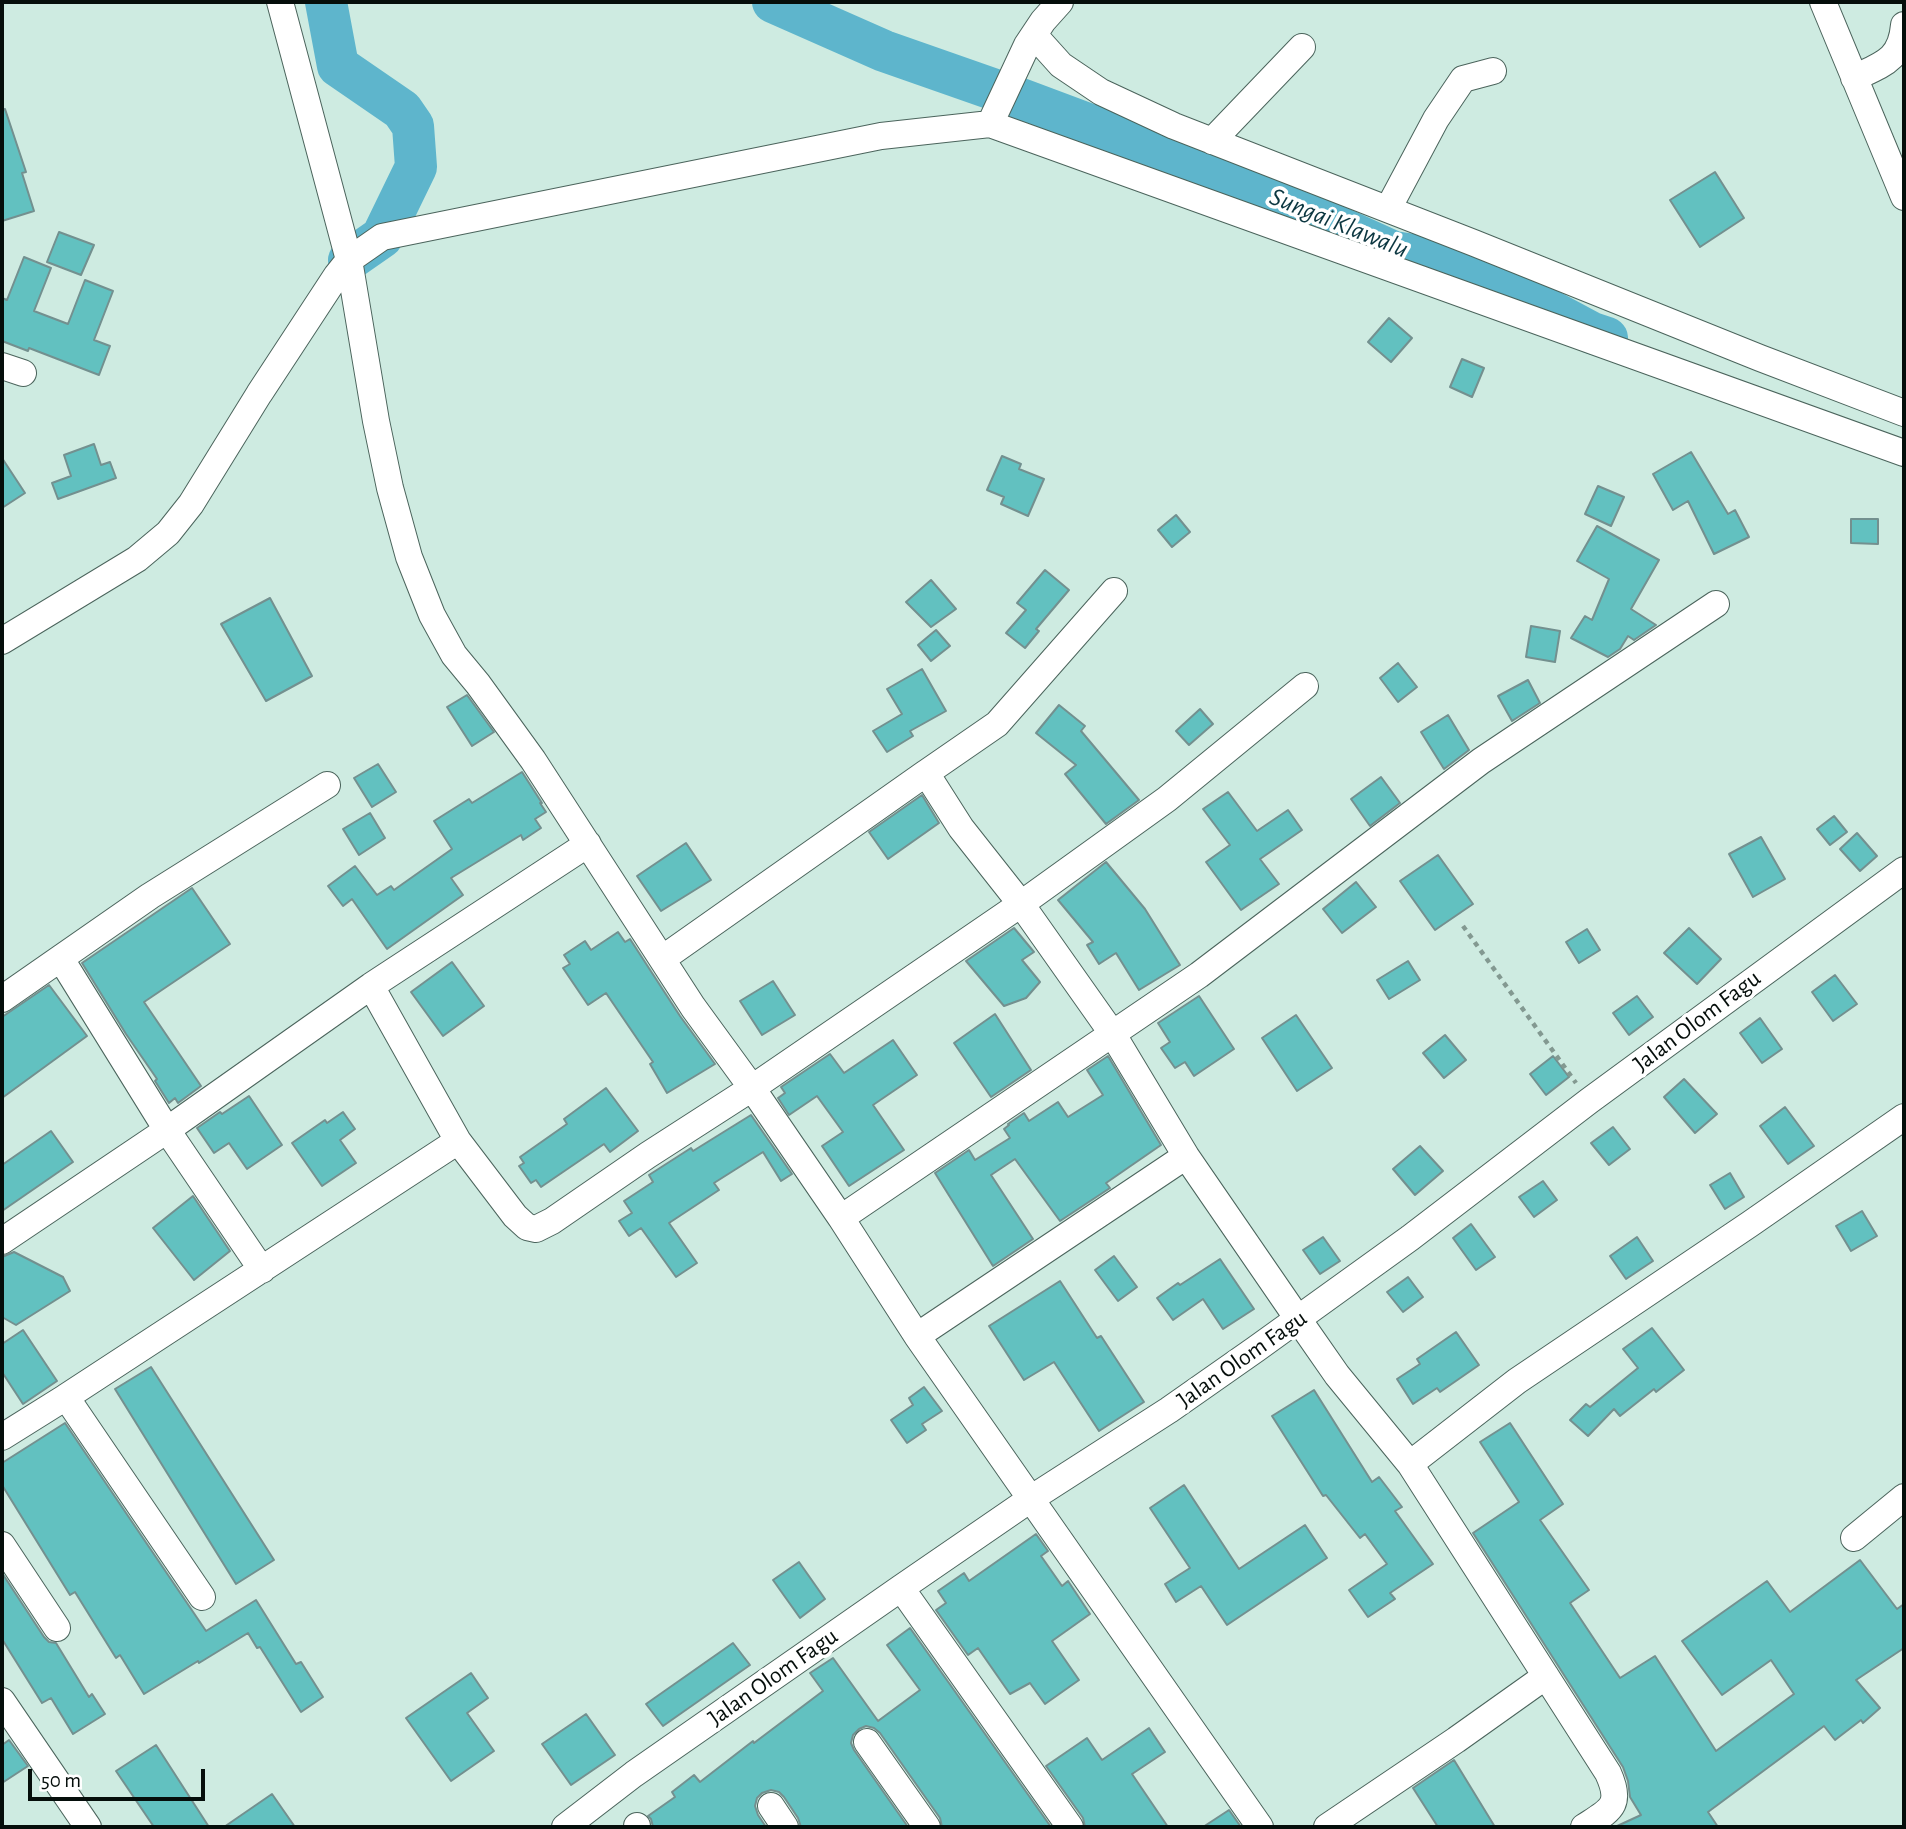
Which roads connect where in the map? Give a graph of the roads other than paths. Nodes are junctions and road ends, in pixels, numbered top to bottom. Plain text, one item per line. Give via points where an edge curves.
1 (280, 2) edge
2 (1060, 2) edge
3 (1823, 2) edge
4 (1904, 25) edge
5 (1034, 35) junction
6 (1302, 47) dead end
7 (1493, 71) dead end
8 (1854, 78) junction
9 (990, 124) junction
10 (1212, 141) junction
11 (1904, 197) edge
12 (1388, 209) junction
13 (349, 260) junction
14 (1904, 413) edge
15 (1904, 453) edge
16 (1114, 591) dead end
17 (1716, 604) dead end
18 (2, 641) edge
19 (1305, 687) dead end
20 (926, 773) junction
21 (327, 785) dead end
22 (588, 844) junction
23 (1904, 870) edge
24 (1021, 904) junction
25 (61, 958) junction
26 (662, 959) junction
27 (371, 986) junction
28 (2, 999) edge
29 (1112, 1033) junction
30 (752, 1088) junction
31 (1904, 1117) edge
32 (167, 1130) junction
33 (458, 1141) junction
34 (1186, 1156) junction
35 (841, 1218) junction
36 (2, 1241) edge
37 (262, 1270) junction
38 (1298, 1320) junction
39 (917, 1336) junction
40 (66, 1397) junction
41 (2, 1437) edge
42 (1410, 1464) junction
43 (1904, 1497) edge
44 (1032, 1498) junction
45 (1854, 1538) dead end
46 (2, 1545) edge
47 (901, 1588) junction
48 (202, 1597) dead end
49 (57, 1628) dead end
50 (1546, 1676) junction
51 (2, 1701) edge
52 (867, 1742) dead end
53 (88, 1827) edge
54 (565, 1827) edge
55 (927, 1827) edge
56 (1070, 1827) edge
57 (1260, 1827) edge
58 (1326, 1827) edge
59 (1584, 1827) edge

1 - 13 street
2 - 5 street
3 - 8 street
4 - 8 street via 1896,55
5 - 9 street
5 - 10 street via 1061,65 1101,92
6 - 10 street
7 - 12 street via 1463,79
8 - 11 street
9 - 13 street via 881,136 382,237
9 - 15 street
10 - 12 street
12 - 14 street
13 - 18 street via 168,533 137,559
13 - 22 street via 390,488 409,558 432,615 454,655 533,760
16 - 20 street via 998,723
17 - 29 street via 1481,761 1199,975
19 - 24 street via 1167,799
20 - 24 street via 961,828
20 - 26 street
21 - 25 street
22 - 26 street
22 - 27 street
23 - 38 street, Jalan Olom Fagu
24 - 29 street
24 - 30 street
25 - 28 street
25 - 32 street
26 - 30 street
27 - 32 street
27 - 33 street
29 - 34 street
29 - 35 street
30 - 33 street via 537,1229 514,1216
30 - 35 street
31 - 42 street via 1517,1381
32 - 36 street
32 - 37 street
33 - 37 street
34 - 38 street
34 - 39 street
35 - 39 street
37 - 40 street
38 - 42 street
38 - 44 street, Jalan Olom Fagu
39 - 44 street
40 - 41 street
40 - 48 street
42 - 50 street
43 - 45 street
44 - 47 street, Jalan Olom Fagu
44 - 57 street
46 - 49 street
47 - 54 street, Jalan Olom Fagu
47 - 56 street
50 - 58 street
50 - 59 street via 1614,1787 1611,1810
51 - 53 street
52 - 55 street

